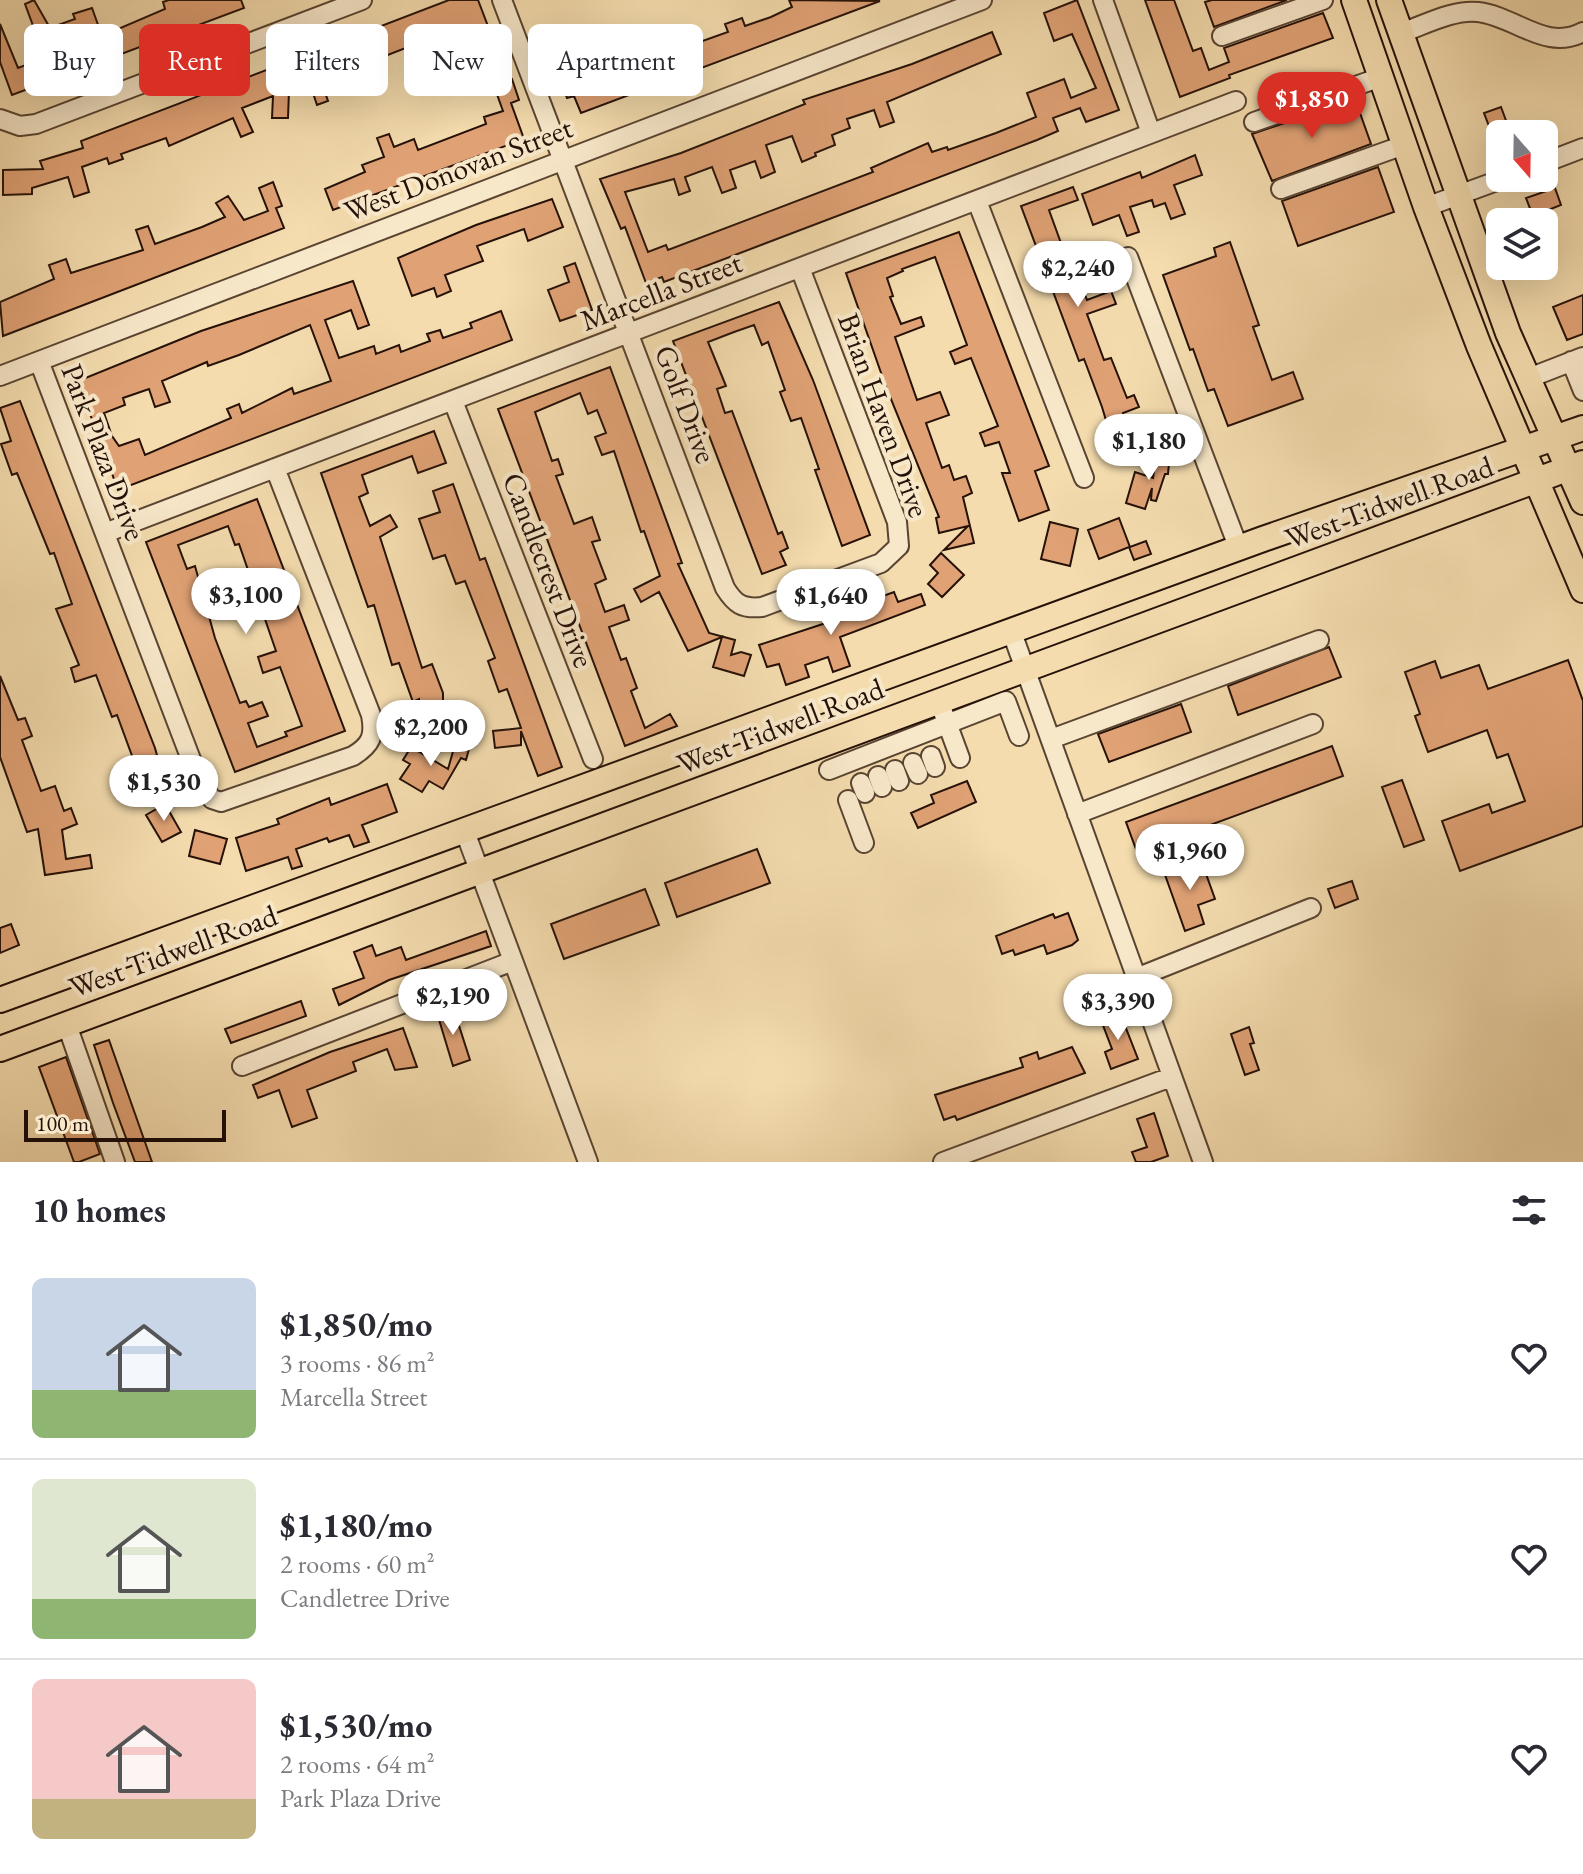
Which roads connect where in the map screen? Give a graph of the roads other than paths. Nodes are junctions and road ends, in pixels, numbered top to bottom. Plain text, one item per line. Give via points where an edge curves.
1 (362, 0) edge
2 (502, 0) edge
3 (982, 0) edge
4 (1323, 0) edge
5 (1354, 0) edge
6 (1389, 0) edge
7 (1105, 7) edge
8 (1583, 32) edge
9 (1401, 33) junction
10 (1222, 36) dead end
11 (1381, 77) junction
12 (1236, 101) dead end
13 (0, 119) edge
14 (1254, 122) dead end
15 (1151, 133) junction
16 (1404, 145) junction
17 (1583, 148) edge
18 (1558, 158) edge
19 (562, 159) junction
20 (1486, 185) edge
21 (1281, 189) dead end
22 (1458, 196) junction
23 (977, 201) junction
24 (1426, 207) junction
25 (1128, 257) dead end
26 (800, 268) junction
27 (629, 333) junction
28 (1577, 359) edge
29 (39, 361) junction
30 (0, 376) edge
31 (1529, 378) junction
32 (1583, 391) edge
33 (453, 401) junction
34 (1583, 428) edge
35 (1556, 437) junction
36 (1524, 447) junction
37 (1576, 466) edge
38 (275, 468) junction
39 (1084, 478) dead end
40 (1537, 481) junction
41 (1583, 502) edge
42 (105, 533) junction
43 (1263, 539) junction
44 (1239, 549) junction
45 (1280, 575) junction
46 (825, 584) joint
47 (1583, 590) edge
48 (1011, 630) junction
49 (1319, 640) dead end
50 (1025, 668) junction
51 (809, 705) junction
52 (943, 712) junction
53 (1313, 724) dead end
54 (1019, 736) dead end
55 (1051, 739) junction
56 (824, 743) junction
57 (960, 758) dead end
58 (593, 759) dead end
59 (891, 765) junction
60 (829, 770) dead end
61 (1077, 814) junction
62 (465, 832) junction
63 (864, 843) dead end
64 (480, 871) junction
65 (1311, 908) dead end
66 (212, 923) junction
67 (513, 961) junction
68 (229, 965) junction
69 (1136, 978) junction
70 (0, 1000) edge
71 (67, 1025) junction
72 (0, 1049) edge
73 (242, 1066) dead end
74 (1171, 1077) junction
75 (115, 1162) edge
76 (588, 1162) edge
77 (943, 1162) edge
78 (1203, 1162) edge

1 - 13 street via 36,124 20,126
2 - 19 street, Golf Drive
3 - 19 street, West Donovan Street
4 - 10 street
5 - 11 main road
6 - 9 main road
7 - 15 street
8 - 9 street via 1548,39 1475,12
9 - 22 main road
11 - 14 street
11 - 16 main road
12 - 15 street, Marcella Street
15 - 23 street, Marcella Street
16 - 21 street
16 - 24 main road
17 - 18 street
19 - 27 street, Golf Drive
19 - 29 street, West Donovan Street
20 - 22 street
22 - 24 street
22 - 31 main road
23 - 26 street, Marcella Street
23 - 39 street
24 - 36 main road
25 - 44 street
26 - 27 street, Marcella Street
26 - 46 street, Brian Haven Drive via 900,535 893,556
27 - 33 street, Marcella Street
27 - 46 street, Golf Drive via 734,603 762,607
28 - 31 street
28 - 32 street
29 - 30 street, West Donovan Street
29 - 42 street, Park Plaza Drive
31 - 35 main road
33 - 38 street, Marcella Street
33 - 58 street, Candlecrest Drive
34 - 35 main road, West Tidwell Road
35 - 36 main road, West Tidwell Road
35 - 37 main road
36 - 40 main road
36 - 43 main road, West Tidwell Road
37 - 40 main road, West Tidwell Road
37 - 41 main road
38 - 42 street, Marcella Street
38 - 42 street, Park Plaza Drive via 373,726 366,748 288,780 221,802 206,793
40 - 45 main road, West Tidwell Road
40 - 47 main road
43 - 44 main road, West Tidwell Road
43 - 45 main road
44 - 48 main road, West Tidwell Road
45 - 50 main road, West Tidwell Road
48 - 50 street
48 - 51 main road, West Tidwell Road
49 - 55 street
50 - 52 main road, West Tidwell Road
50 - 55 street
51 - 56 main road
51 - 62 main road, West Tidwell Road
52 - 54 street via 1006,701
52 - 56 main road, West Tidwell Road
52 - 57 street
52 - 59 street
53 - 61 street
55 - 61 street
56 - 64 main road, West Tidwell Road
59 - 60 street
59 - 63 street
61 - 69 street
62 - 64 street
62 - 66 main road, West Tidwell Road
64 - 67 street
64 - 68 main road, West Tidwell Road
65 - 69 street
66 - 68 main road
66 - 70 main road, West Tidwell Road
67 - 73 street
67 - 76 street
68 - 71 main road, West Tidwell Road
69 - 74 street
71 - 72 main road, West Tidwell Road
71 - 75 street
74 - 77 street
74 - 78 street

